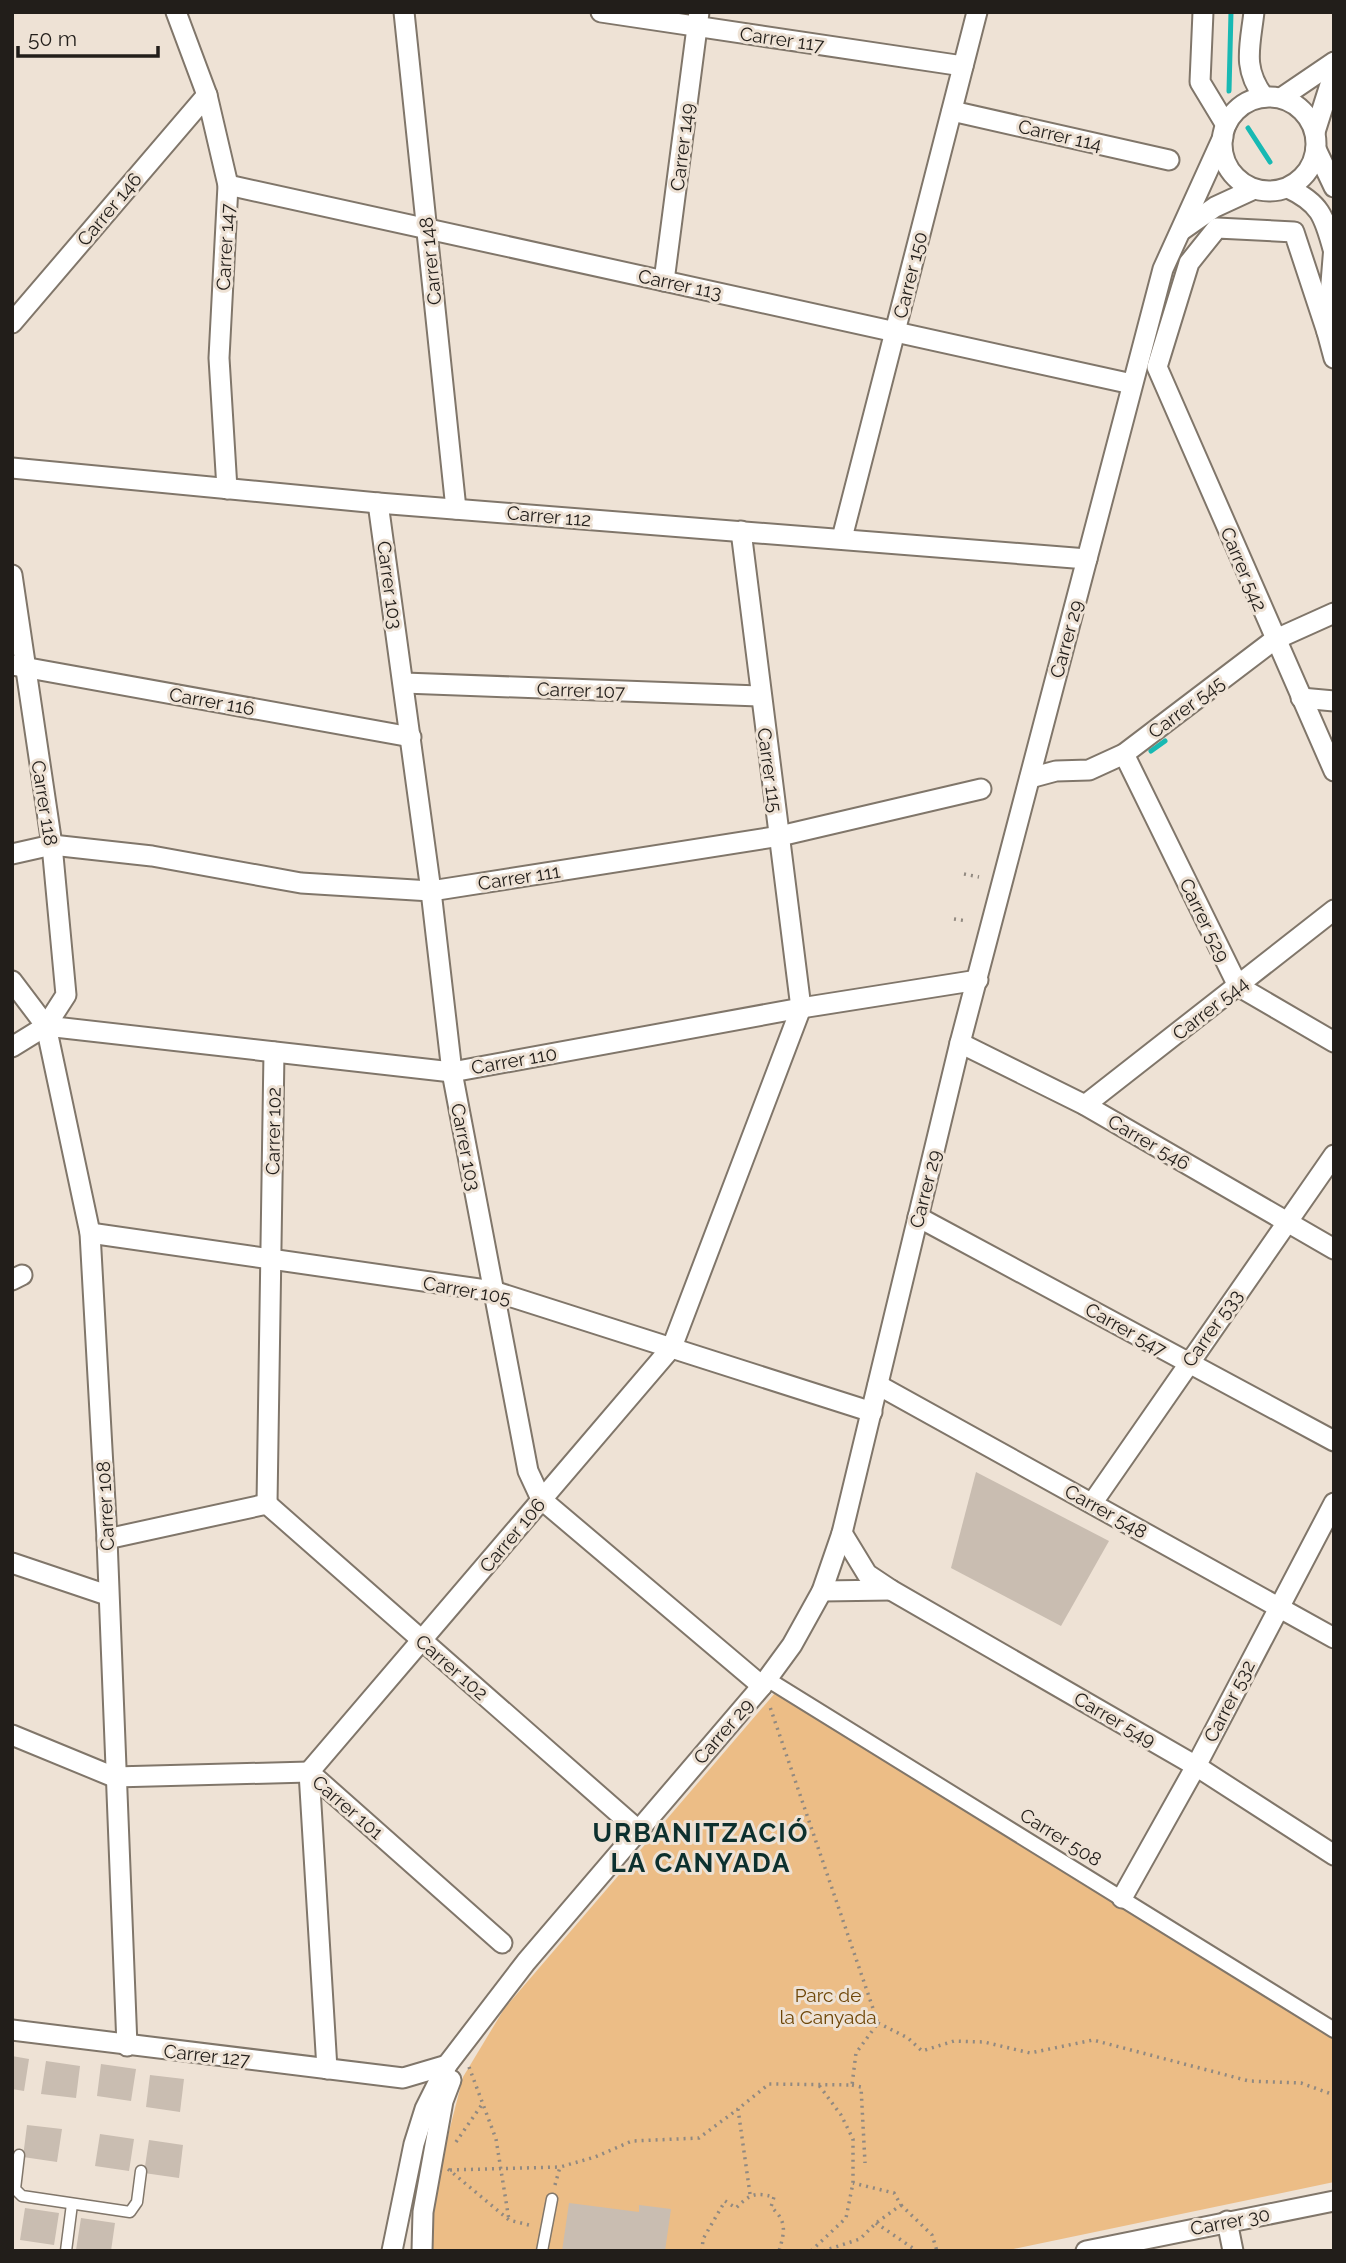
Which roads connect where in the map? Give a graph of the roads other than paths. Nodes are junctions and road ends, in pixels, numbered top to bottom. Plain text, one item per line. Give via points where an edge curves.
1 (176, 12) edge
2 (404, 12) edge
3 (601, 12) edge
4 (977, 12) edge
5 (1203, 12) edge
6 (1254, 12) edge
7 (698, 19) edge
8 (1334, 62) edge
9 (963, 66) junction
10 (1334, 72) edge
11 (207, 95) junction
12 (1273, 98) junction
13 (952, 111) junction
14 (1224, 131) junction
15 (1315, 141) junction
16 (1169, 160) dead end
17 (228, 185) junction
18 (1334, 187) edge
19 (1288, 188) junction
20 (1254, 189) junction
21 (427, 229) junction
22 (1182, 230) junction
23 (1334, 248) edge
24 (664, 281) junction
25 (12, 323) edge
26 (896, 332) junction
27 (1327, 332) junction
28 (1334, 358) edge
29 (1132, 383) junction
30 (12, 468) edge
31 (227, 488) junction
32 (378, 503) junction
33 (456, 509) junction
34 (741, 531) junction
35 (842, 538) junction
36 (1087, 559) junction
37 (12, 576) edge
38 (1334, 613) edge
39 (1275, 640) junction
40 (18, 666) edge
41 (404, 683) junction
42 (759, 696) junction
43 (1301, 698) junction
44 (1334, 701) edge
45 (411, 737) junction
46 (1124, 754) junction
47 (1334, 771) edge
48 (1030, 778) junction
49 (981, 789) dead end
50 (780, 836) junction
51 (52, 845) junction
52 (12, 854) edge
53 (431, 891) junction
54 (1334, 910) edge
55 (978, 980) junction
56 (12, 981) edge
57 (1238, 986) junction
58 (801, 1008) junction
59 (46, 1026) junction
60 (1334, 1042) edge
61 (960, 1043) junction
62 (12, 1047) edge
63 (274, 1052) junction
64 (452, 1072) junction
65 (1085, 1105) junction
66 (1334, 1155) edge
67 (918, 1217) junction
68 (1286, 1223) junction
69 (90, 1233) junction
70 (1334, 1249) edge
71 (271, 1258) junction
72 (493, 1291) junction
73 (672, 1347) junction
74 (1187, 1363) junction
75 (878, 1385) junction
76 (872, 1412) junction
77 (1334, 1441) edge
78 (541, 1499) junction
79 (1093, 1502) junction
80 (1334, 1503) edge
81 (267, 1504) junction
82 (842, 1533) junction
83 (107, 1539) junction
84 (12, 1563) edge
85 (891, 1590) junction
86 (822, 1591) junction
87 (107, 1595) junction
88 (1277, 1608) junction
89 (1334, 1638) edge
90 (422, 1641) junction
91 (764, 1683) junction
92 (12, 1735) edge
93 (1196, 1766) junction
94 (309, 1772) junction
95 (114, 1777) junction
96 (638, 1830) junction
97 (1334, 1856) edge
98 (1122, 1898) junction
99 (502, 1943) dead end
100 (1334, 2030) edge
101 (12, 2031) edge
102 (464, 2042) junction
103 (127, 2046) junction
104 (447, 2065) junction
105 (327, 2069) junction
106 (402, 2078) junction
107 (425, 2109) junction
108 (19, 2155) dead end
109 (141, 2171) dead end
110 (552, 2199) road end
111 (1334, 2201) edge
112 (72, 2203) junction
113 (1227, 2221) junction
114 (66, 2251) edge
115 (392, 2251) edge
116 (422, 2251) edge
117 (542, 2251) edge
118 (1086, 2251) edge
119 (1233, 2251) edge

1 - 11 street, Carrer 147
2 - 21 street, Carrer 148
3 - 7 street, Carrer 117
4 - 9 street, Carrer 150
5 - 14 street via 1200,82
6 - 12 street via 1252,80
7 - 9 street, Carrer 117
7 - 24 street, Carrer 149
8 - 12 street
9 - 13 street, Carrer 150
10 - 15 street
11 - 17 street, Carrer 147
11 - 25 street, Carrer 146
12 - 14 street via 1249,102 1236,111
12 - 15 street via 1297,106 1308,117
13 - 16 street, Carrer 114
13 - 26 street, Carrer 150
14 - 20 street via 1223,153 1229,169
14 - 22 street, Carrer 29
15 - 18 street
15 - 19 street via 1311,165
17 - 21 street, Carrer 113
17 - 31 street, Carrer 147 via 219,358
19 - 20 street
19 - 23 street via 1306,196 1324,215
20 - 22 street, Carrer 29 via 1215,207
21 - 24 street, Carrer 113
21 - 33 street, Carrer 148
22 - 29 street, Carrer 29 via 1163,269
23 - 27 street
24 - 26 street, Carrer 113
26 - 29 street, Carrer 113
26 - 35 street, Carrer 150
27 - 28 street
27 - 39 street, Carrer 542 via 1294,232 1217,228 1189,263 1157,367
29 - 36 street, Carrer 29
30 - 31 street, Carrer 112
31 - 32 street, Carrer 112
32 - 33 street, Carrer 112
32 - 41 street, Carrer 103
33 - 34 street, Carrer 112
34 - 35 street, Carrer 112
34 - 42 street, Carrer 115
35 - 36 street, Carrer 112
36 - 48 street, Carrer 29
37 - 40 street, Carrer 118
38 - 39 street, Carrer 545
39 - 43 street, Carrer 542
39 - 46 street, Carrer 545
40 - 45 street, Carrer 116
40 - 51 street, Carrer 118
41 - 42 street, Carrer 107
41 - 45 street, Carrer 103
42 - 50 street, Carrer 115
43 - 44 street
43 - 47 street, Carrer 542
45 - 53 street, Carrer 103
46 - 48 street, Carrer 545 via 1089,770 1055,771
46 - 57 street, Carrer 529
48 - 55 street, Carrer 29
49 - 50 street, Carrer 111
50 - 53 street, Carrer 111
50 - 58 street, Carrer 115
51 - 52 street, Carrer 111
51 - 53 street, Carrer 111 via 152,856 302,883
51 - 59 street, Carrer 118 via 66,995
53 - 64 street, Carrer 103
54 - 57 street, Carrer 544
55 - 58 street, Carrer 110
55 - 61 street, Carrer 29
56 - 59 street, Carrer 108
57 - 60 street, Carrer 529
57 - 65 street, Carrer 544
58 - 64 street, Carrer 110
58 - 73 street, Carrer 106
59 - 62 street
59 - 63 street, Carrer 110
59 - 69 street, Carrer 108
61 - 65 street, Carrer 546
61 - 67 street, Carrer 29
63 - 64 street, Carrer 110
63 - 71 street, Carrer 102
64 - 72 street, Carrer 103
65 - 68 street, Carrer 546
66 - 68 street, Carrer 533
67 - 74 street, Carrer 547
67 - 75 street, Carrer 29
68 - 70 street, Carrer 546
68 - 74 street, Carrer 533
69 - 71 street, Carrer 105
69 - 83 street, Carrer 108
71 - 72 street, Carrer 105
71 - 81 street, Carrer 102
72 - 73 street, Carrer 105
72 - 78 street, Carrer 103 via 528,1471
73 - 76 street, Carrer 105
73 - 78 street, Carrer 106
74 - 77 street, Carrer 547
74 - 79 street, Carrer 533
75 - 76 street, Carrer 29
75 - 79 street, Carrer 548
76 - 82 street, Carrer 29
78 - 90 street, Carrer 106
78 - 91 street, Carrer 103
79 - 88 street, Carrer 548
80 - 88 street, Carrer 532
81 - 83 street
81 - 90 street, Carrer 102
82 - 85 street, Carrer 549 via 867,1574
82 - 86 street, Carrer 29
83 - 87 street, Carrer 108
84 - 87 street
85 - 86 street
85 - 93 street, Carrer 549
86 - 91 street, Carrer 29
87 - 95 street, Carrer 108
88 - 89 street, Carrer 548
88 - 93 street, Carrer 532
90 - 94 street, Carrer 106
90 - 96 street, Carrer 102
91 - 96 street, Carrer 29
91 - 98 street, Carrer 508
92 - 95 street
93 - 97 street, Carrer 549
93 - 98 street, Carrer 532
94 - 95 street, Carrer 101
94 - 99 street, Carrer 101
94 - 105 street
95 - 103 street, Carrer 108
96 - 102 street, Carrer 29
98 - 100 street, Carrer 508
101 - 103 street, Carrer 127
102 - 104 street, Carrer 29
102 - 116 street, Carrer 29 via 443,2101 440,2162 423,2213
103 - 105 street, Carrer 127
104 - 106 street, Carrer 127
104 - 107 street, Carrer 29
105 - 106 street, Carrer 127
106 - 107 street
107 - 115 street, Carrer 29
108 - 112 lane via 18,2193
109 - 112 lane via 137,2202 130,2212
110 - 117 lane
111 - 113 street, Carrer 30
112 - 114 lane
113 - 118 street, Carrer 30
113 - 119 street

